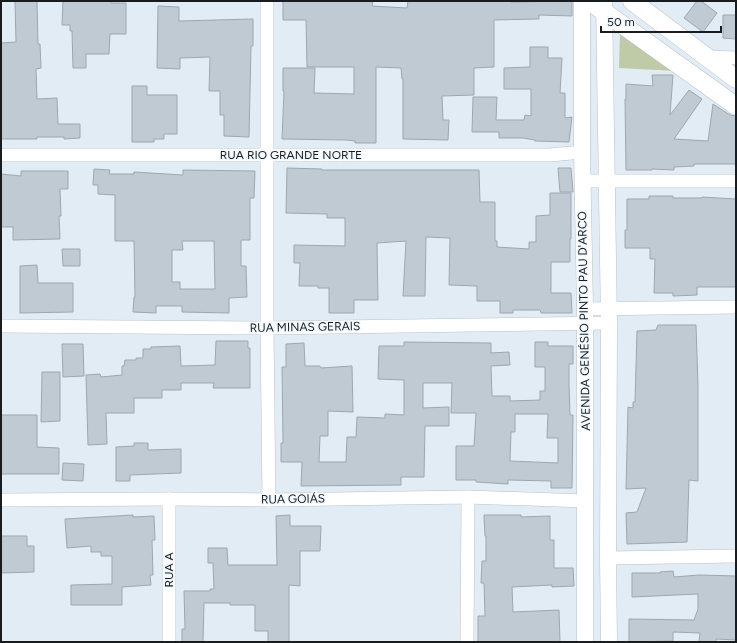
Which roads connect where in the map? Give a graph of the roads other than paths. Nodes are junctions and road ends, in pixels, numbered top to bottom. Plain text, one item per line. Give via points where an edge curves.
1 (267, 1) edge
2 (582, 1) edge
3 (632, 1) edge
4 (599, 4) edge
5 (706, 58) junction
6 (736, 58) edge
7 (736, 79) edge
8 (736, 106) edge
9 (582, 152) junction
10 (1, 155) edge
11 (267, 155) junction
12 (607, 180) junction
13 (583, 181) junction
14 (736, 181) edge
15 (736, 306) edge
16 (585, 316) junction
17 (609, 316) junction
18 (1, 326) edge
19 (267, 328) junction
20 (468, 497) junction
21 (169, 498) junction
22 (1, 500) edge
23 (269, 500) junction
24 (585, 501) junction
25 (736, 556) edge
26 (608, 558) junction
27 (585, 616) junction
28 (608, 617) junction
29 (169, 642) edge
30 (467, 642) edge
31 (585, 642) edge
32 (609, 642) edge

1 - 11 street
2 - 9 street, AVENIDA GENÉSIO PINTO PAU D'ARCO
3 - 5 main road
4 - 8 main road
4 - 12 street, AVENIDA GENÉSIO PINTO PAU D'ARCO
5 - 6 street
5 - 7 main road
9 - 11 street, RUA RIO GRANDE NORTE via 550,155
9 - 13 street, AVENIDA GENÉSIO PINTO PAU D'ARCO
10 - 11 street, RUA RIO GRANDE NORTE
11 - 19 street
12 - 13 street
12 - 14 street
12 - 17 street, AVENIDA GENÉSIO PINTO PAU D'ARCO
13 - 16 street, AVENIDA GENÉSIO PINTO PAU D'ARCO
15 - 17 street, RUA MINAS GERAIS
16 - 17 street, RUA MINAS GERAIS
16 - 19 street, RUA MINAS GERAIS
16 - 24 street, AVENIDA GENÉSIO PINTO PAU D'ARCO
17 - 26 street, AVENIDA GENÉSIO PINTO PAU D'ARCO
18 - 19 street, RUA MINAS GERAIS
19 - 23 street
20 - 23 street, RUA GOIÁS
20 - 24 street, RUA GOIÁS
20 - 30 street
21 - 22 street, RUA GOIÁS
21 - 23 street, RUA GOIÁS
21 - 29 street, RUA A
24 - 27 street, AVENIDA GENÉSIO PINTO PAU D'ARCO
25 - 26 street
26 - 28 street, AVENIDA GENÉSIO PINTO PAU D'ARCO
27 - 28 street
27 - 31 street, AVENIDA GENÉSIO PINTO PAU D'ARCO
28 - 32 street, AVENIDA GENÉSIO PINTO PAU D'ARCO

